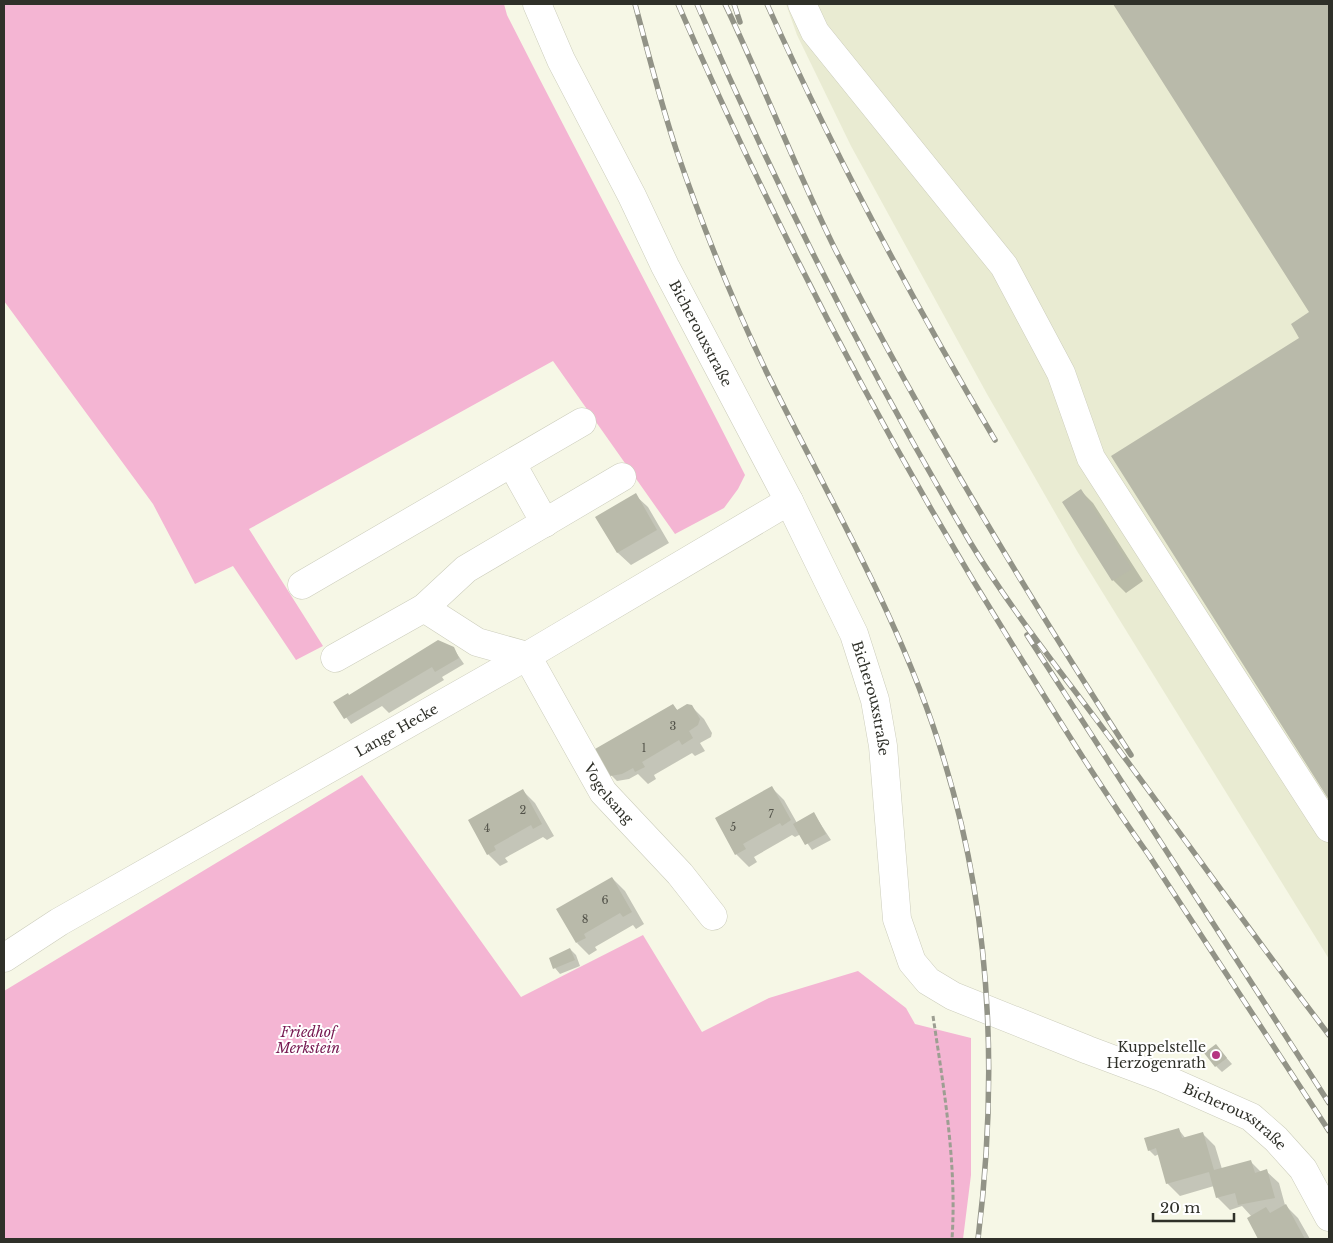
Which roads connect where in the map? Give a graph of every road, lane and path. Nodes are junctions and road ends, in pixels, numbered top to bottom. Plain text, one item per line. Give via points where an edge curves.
1 (537, 4) edge
2 (802, 4) edge
3 (582, 422) dead end
4 (512, 464) junction
5 (622, 477) dead end
6 (789, 501) junction
7 (545, 523) junction
8 (302, 585) dead end
9 (424, 608) junction
10 (527, 656) junction
11 (334, 658) dead end
12 (1329, 828) edge
13 (713, 916) dead end
14 (4, 958) edge
15 (928, 981) junction
16 (1329, 1217) edge
17 (952, 1239) edge

1 - 6 street, Bicherouxstraße via 561,60 665,266
2 - 12 street via 814,32 1004,266 1061,373 1090,458
3 - 4 street
4 - 7 street
4 - 8 street
5 - 7 street
6 - 10 street, Lange Hecke
6 - 15 street, Bicherouxstraße via 854,634 875,700 883,746 897,919 912,962
7 - 9 street via 466,569
9 - 10 street via 477,642
9 - 11 street
10 - 13 street, Vogelsang via 603,792 680,874
10 - 14 street, Lange Hecke via 59,922
15 - 16 street, Bicherouxstraße via 953,996 1163,1078 1250,1118 1276,1139 1303,1169
15 - 17 path via 951,1151

